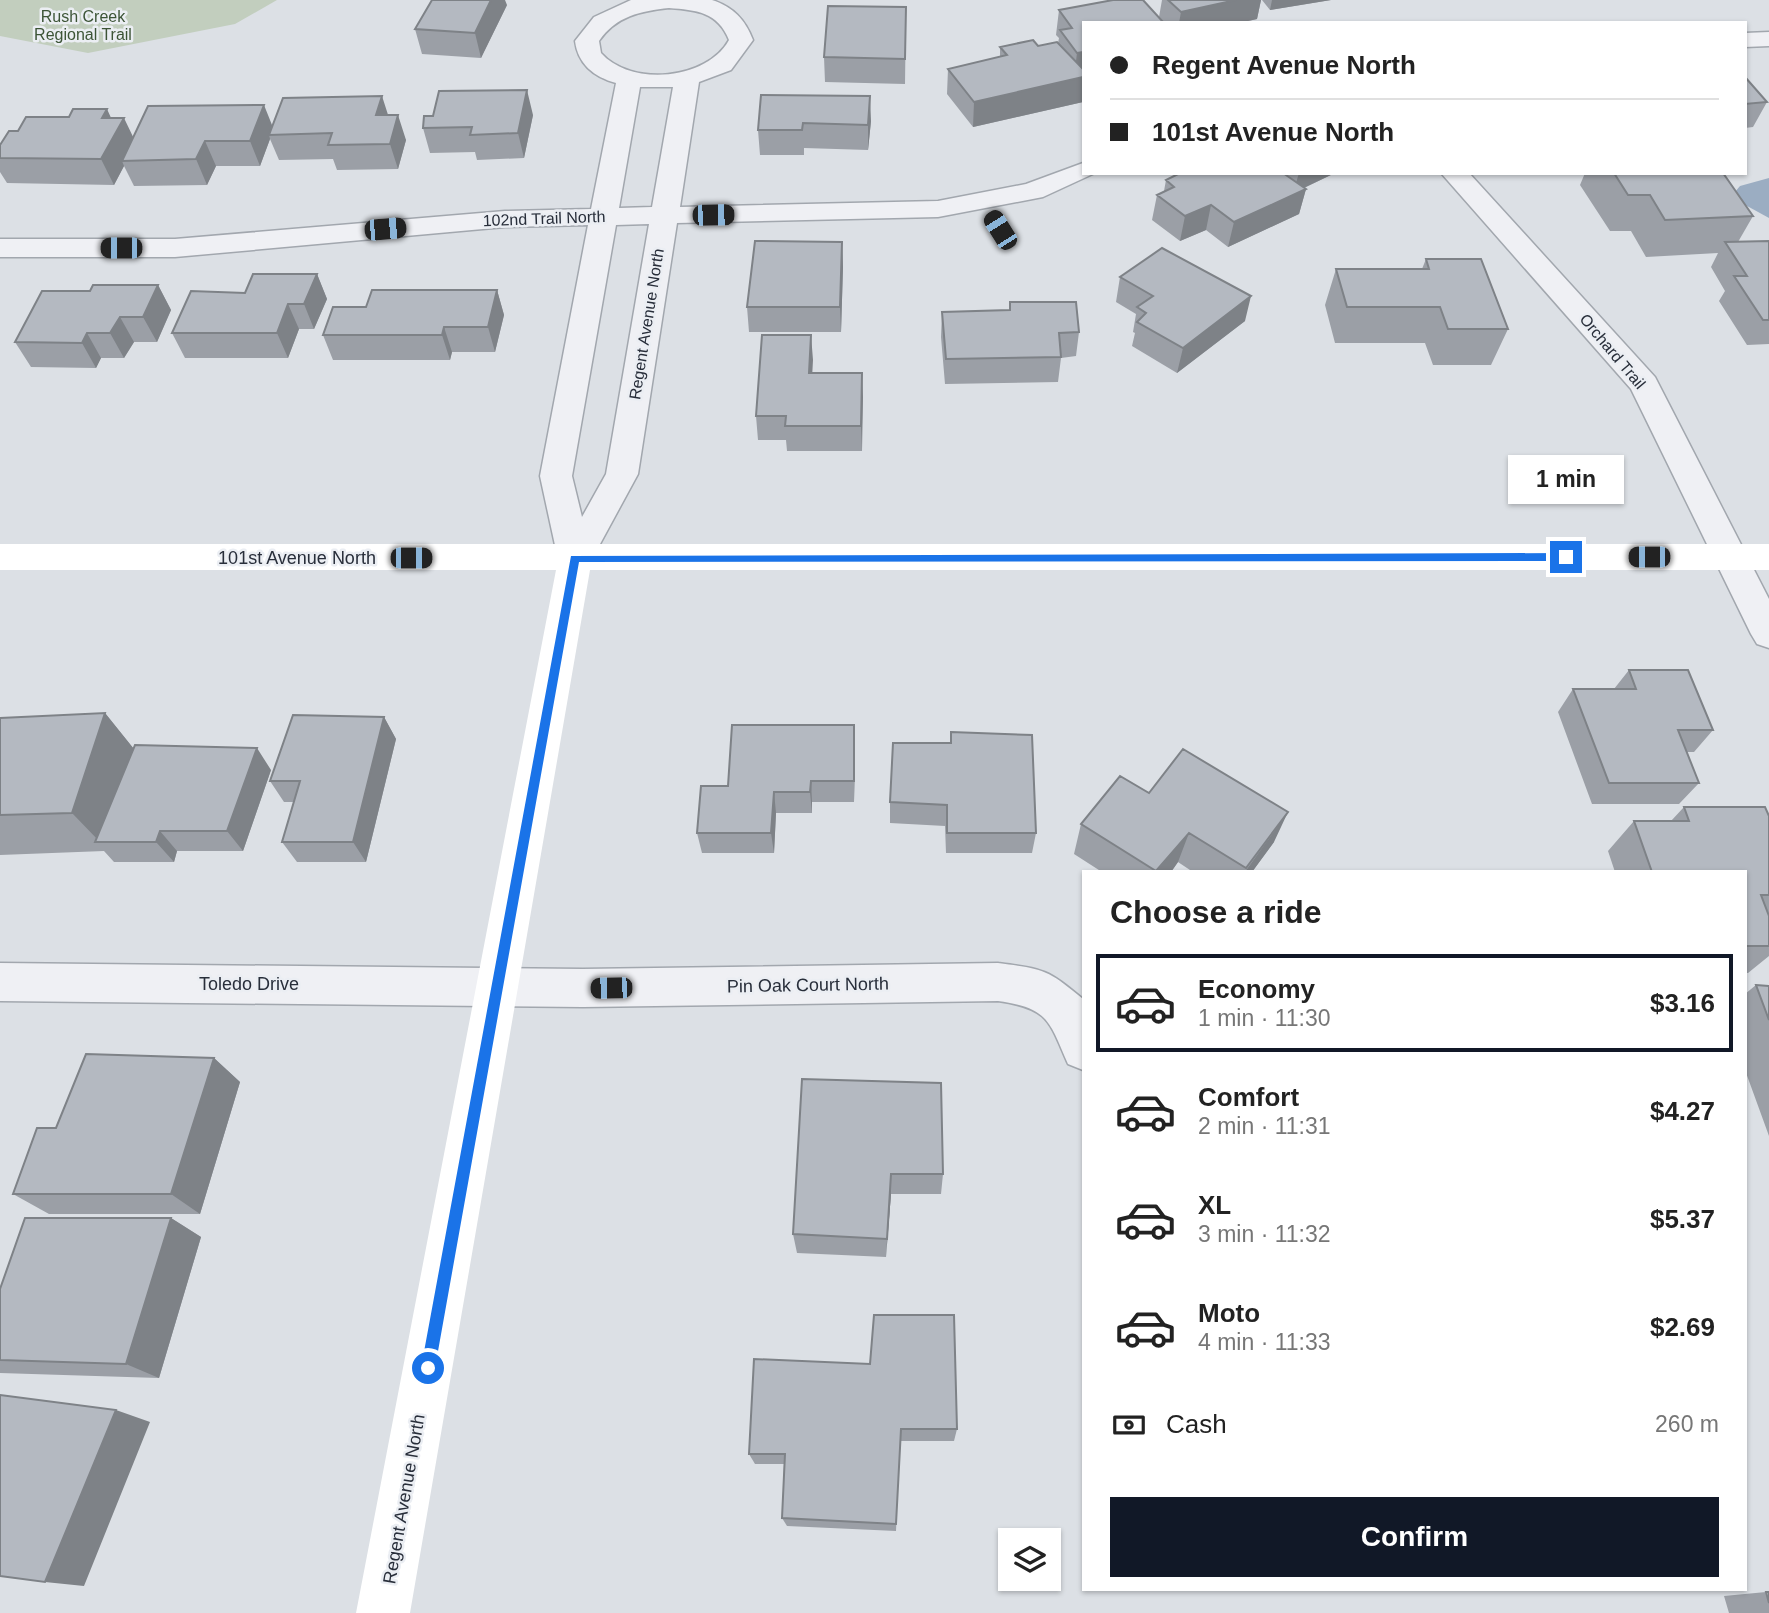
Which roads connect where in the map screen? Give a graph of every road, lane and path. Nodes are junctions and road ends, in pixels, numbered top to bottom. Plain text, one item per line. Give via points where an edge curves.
1 (1769, 39) edge
2 (1747, 40) edge
3 (687, 78) junction
4 (629, 79) junction
5 (1082, 171) edge
6 (1456, 175) edge
7 (605, 215) junction
8 (663, 215) junction
9 (0, 248) edge
10 (1731, 556) junction
11 (0, 557) edge
12 (1769, 557) edge
13 (575, 559) junction
14 (1769, 634) edge
15 (0, 982) edge
16 (497, 986) junction
17 (1082, 1048) edge
18 (383, 1613) edge

1 - 2 street
3 - 4 street
3 - 4 street via 714,69 733,56 741,40 737,24 722,11 669,1 615,12 596,25 587,41 590,56 605,70
3 - 8 street, Regent Avenue North
4 - 7 street, Regent Avenue North
5 - 8 street, 102nd Trail North via 988,211
6 - 10 street, Orchard Trail via 1644,384
7 - 8 street, 102nd Trail North
7 - 9 street, 102nd Trail North via 505,219 175,248
7 - 13 street, Regent Avenue North via 556,476
8 - 13 street, Regent Avenue North via 622,474
10 - 12 street, 101st Avenue North
10 - 13 street, 101st Avenue North
10 - 14 street, Orchard Trail
11 - 13 street, 101st Avenue North
13 - 16 street, Regent Avenue North
15 - 16 street, Toledo Drive
16 - 17 street, Pin Oak Court North via 998,982 1038,988 1070,1014
16 - 18 street, Regent Avenue North

